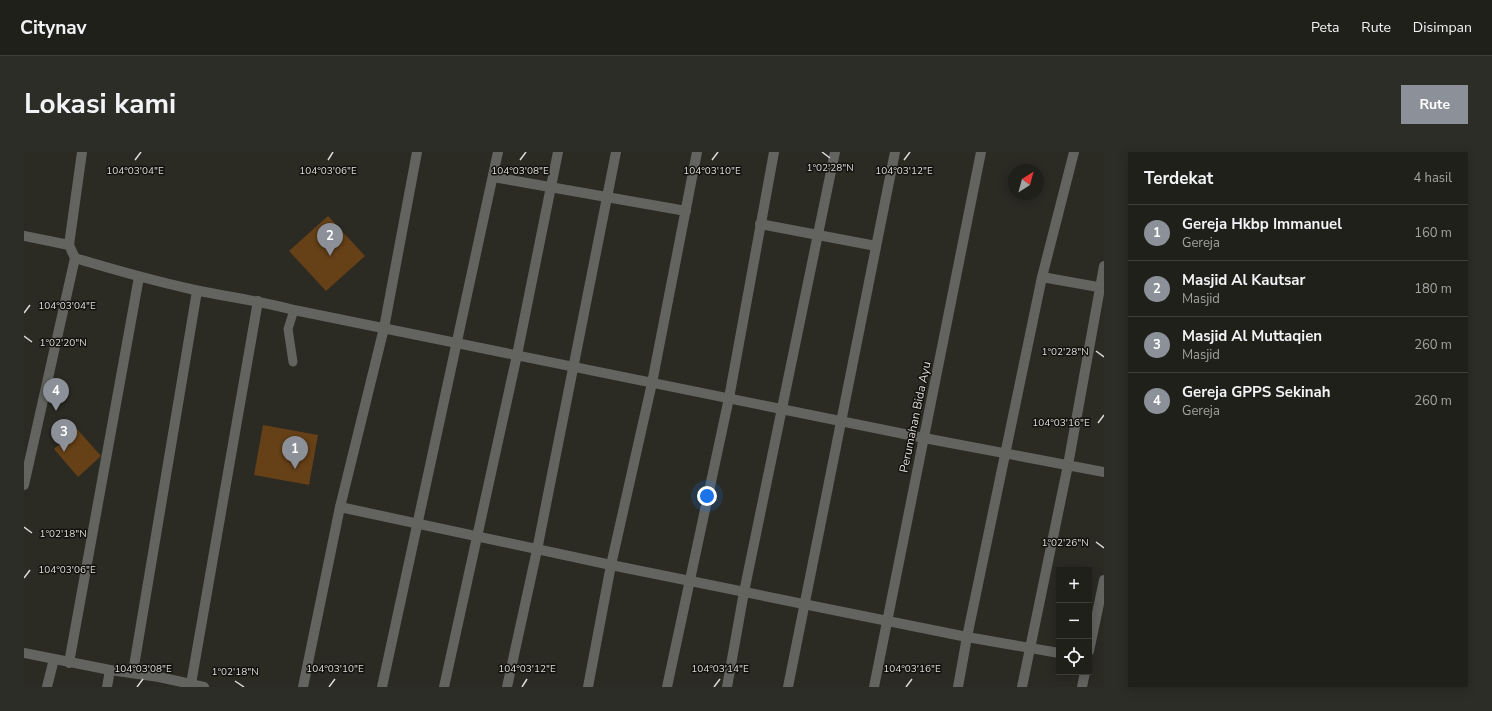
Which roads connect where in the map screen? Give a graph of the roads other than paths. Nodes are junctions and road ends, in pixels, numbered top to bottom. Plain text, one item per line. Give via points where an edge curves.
1 (82, 152) edge
2 (417, 152) edge
3 (498, 152) edge
4 (558, 152) edge
5 (616, 152) edge
6 (697, 152) edge
7 (774, 152) edge
8 (835, 152) edge
9 (896, 152) edge
10 (981, 152) edge
11 (1074, 152) edge
12 (493, 177) junction
13 (550, 187) junction
14 (606, 196) junction
15 (686, 211) junction
16 (760, 224) junction
17 (818, 235) junction
18 (24, 236) edge
19 (68, 245) junction
20 (876, 246) junction
21 (74, 258) junction
22 (1104, 266) edge
23 (139, 277) junction
24 (1042, 277) junction
25 (1102, 288) edge
26 (197, 291) junction
27 (258, 301) junction
28 (294, 310) junction
29 (384, 328) junction
30 (457, 343) junction
31 (517, 355) junction
32 (293, 362) dead end
33 (573, 367) junction
34 (652, 383) junction
35 (729, 398) junction
36 (783, 409) junction
37 (842, 421) junction
38 (924, 438) junction
39 (1006, 453) junction
40 (1068, 465) junction
41 (1104, 472) edge
42 (24, 485) edge
43 (340, 507) junction
44 (418, 524) junction
45 (477, 537) junction
46 (537, 550) junction
47 (611, 565) junction
48 (1104, 580) edge
49 (689, 581) junction
50 (744, 592) junction
51 (804, 604) junction
52 (887, 620) junction
53 (967, 637) junction
54 (1092, 639) edge
55 (1031, 648) junction
56 (1056, 652) edge
57 (24, 653) edge
58 (54, 658) junction
59 (69, 663) junction
60 (110, 670) junction
61 (133, 672) junction
62 (1084, 675) edge
63 (158, 682) edge
64 (191, 684) junction
65 (47, 687) edge
66 (107, 687) edge
67 (204, 687) edge
68 (303, 687) edge
69 (382, 687) edge
70 (444, 687) edge
71 (507, 687) edge
72 (588, 687) edge
73 (668, 687) edge
74 (727, 687) edge
75 (788, 687) edge
76 (874, 687) edge
77 (958, 687) edge
78 (1022, 687) edge
79 (1082, 687) edge

1 - 19 street
2 - 29 street
3 - 12 street
4 - 13 street
5 - 14 street
6 - 15 street
7 - 16 street
8 - 17 street
9 - 20 street
10 - 38 street, Perumahan Bida Ayu
11 - 24 street
12 - 13 street
12 - 30 street
13 - 14 street
13 - 31 street
14 - 15 street
14 - 33 street
15 - 34 street
16 - 17 street
16 - 35 street
17 - 20 street
17 - 36 street
18 - 19 street
19 - 21 street
20 - 37 street
21 - 23 street
21 - 42 street
22 - 25 street
23 - 26 street
23 - 59 street
24 - 25 street
24 - 39 street
25 - 40 street
26 - 27 street
26 - 61 street
27 - 28 street
27 - 64 street
28 - 29 street
28 - 32 lane via 288,329
29 - 30 street
29 - 43 street
30 - 31 street
30 - 44 street
31 - 33 street
31 - 45 street
33 - 34 street
33 - 46 street
34 - 35 street
34 - 47 street
35 - 36 street
35 - 49 street
36 - 37 street
36 - 50 street
37 - 38 street
37 - 51 street
38 - 39 street
38 - 52 street, Perumahan Bida Ayu
39 - 40 street
39 - 53 street
40 - 41 street
40 - 55 street
43 - 44 street
43 - 68 street
44 - 45 street
44 - 69 street
45 - 46 street
45 - 70 street
46 - 47 street
46 - 71 street
47 - 49 street
47 - 72 street
48 - 54 street
49 - 50 street
49 - 73 street
50 - 51 street
50 - 74 street
51 - 52 street
51 - 75 street
52 - 53 street
52 - 76 street, Perumahan Bida Ayu
53 - 55 street
53 - 77 street
55 - 56 street
55 - 78 street
57 - 58 street
58 - 59 street
58 - 65 street
59 - 60 street
60 - 61 street
60 - 66 street
61 - 63 street
62 - 79 street
63 - 64 street
64 - 67 street

